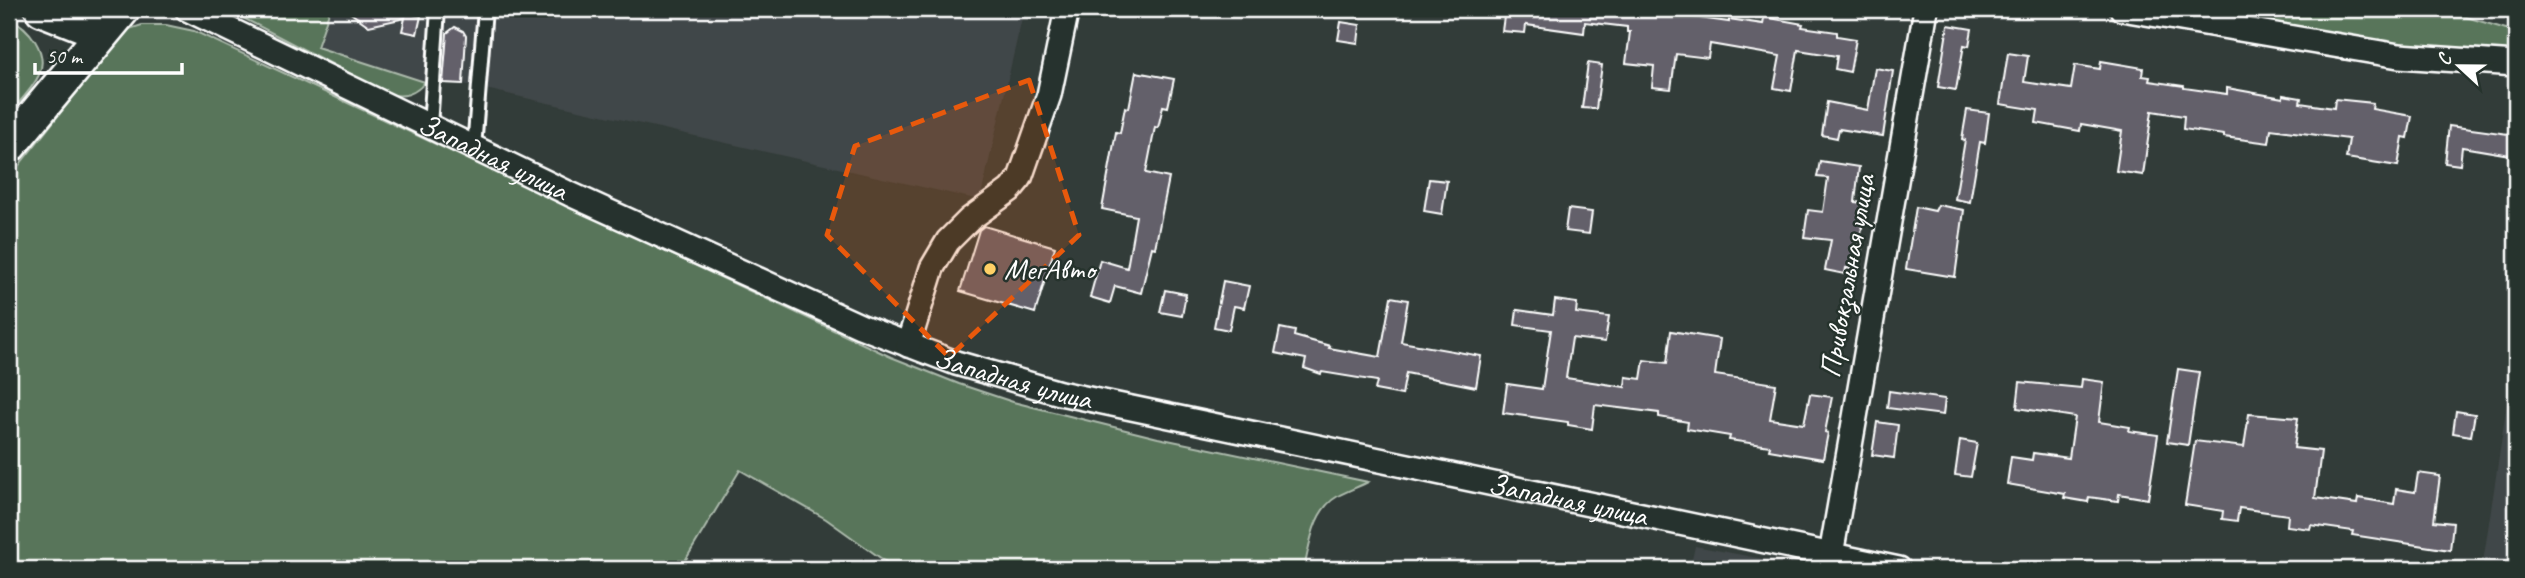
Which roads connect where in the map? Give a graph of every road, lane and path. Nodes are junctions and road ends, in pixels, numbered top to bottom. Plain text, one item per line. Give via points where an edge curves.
1 (42, 9) edge
2 (187, 9) edge
3 (438, 9) edge
4 (485, 9) edge
5 (1067, 9) edge
6 (1926, 9) edge
7 (2122, 9) edge
8 (113, 21) edge
9 (2516, 64) edge
10 (430, 126) junction
11 (9, 146) edge
12 (474, 148) junction
13 (908, 345) junction
14 (1831, 555) junction
15 (1899, 569) edge

1 - 8 main road
2 - 10 street, Западная улица
3 - 10 lane
4 - 12 lane
5 - 13 street via 1049,95 1020,178 948,241 932,268
6 - 14 street, Привокзальная улица
7 - 9 street via 2399,56
8 - 11 main road
10 - 12 street, Западная улица
12 - 13 street, Западная улица
13 - 14 street, Западная улица via 1060,393
14 - 15 street, Западная улица

